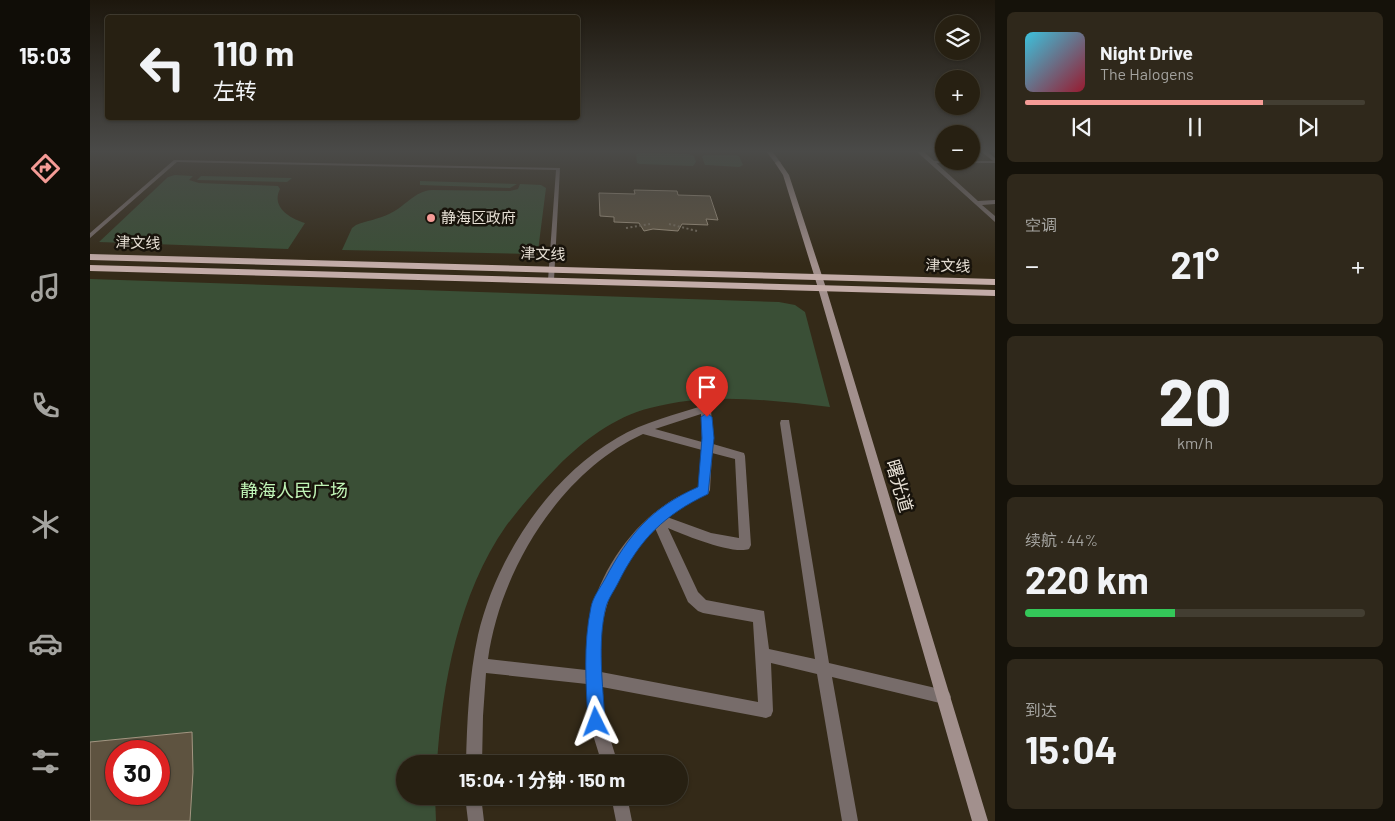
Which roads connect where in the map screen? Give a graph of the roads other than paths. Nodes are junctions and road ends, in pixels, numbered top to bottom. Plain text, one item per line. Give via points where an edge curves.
1 (145, 188) edge
2 (557, 188) edge
3 (790, 188) edge
4 (960, 188) edge
5 (995, 202) edge
6 (976, 203) junction
7 (995, 220) edge
8 (90, 236) edge
9 (90, 257) edge
10 (90, 268) edge
11 (552, 270) junction
12 (551, 280) junction
13 (995, 282) edge
14 (820, 283) junction
15 (995, 293) edge
16 (785, 423) dead end
17 (642, 430) junction
18 (707, 447) junction
19 (657, 518) junction
20 (763, 654) junction
21 (482, 665) junction
22 (823, 668) junction
23 (594, 678) junction
24 (944, 697) junction
25 (474, 755) edge
26 (607, 755) edge
27 (475, 805) edge
28 (620, 805) edge
29 (476, 821) edge
30 (624, 821) edge
31 (850, 821) edge
32 (980, 821) edge

1 - 8 lane
2 - 11 lane
3 - 14 street, 曙光道
4 - 6 street
5 - 6 street
6 - 7 street
9 - 11 main road, 津文线
10 - 12 main road, 津文线
11 - 12 lane
11 - 14 main road, 津文线
12 - 14 main road, 津文线
13 - 14 main road, 津文线
14 - 15 main road, 津文线
14 - 24 street, 曙光道
16 - 22 street
17 - 18 street
17 - 18 street via 706,409
17 - 21 street via 612,446 573,478 523,542 497,598 486,634
18 - 19 street via 704,490 679,501
18 - 19 street via 740,456 745,545 689,532
19 - 20 street via 692,597 703,606 759,616
19 - 23 street via 622,560 599,605 592,655
20 - 22 street
20 - 23 street via 766,711
21 - 23 street
21 - 25 street via 475,705
22 - 24 street
22 - 31 street
23 - 26 street via 596,722
24 - 32 street, 曙光道
27 - 29 street
28 - 30 street

